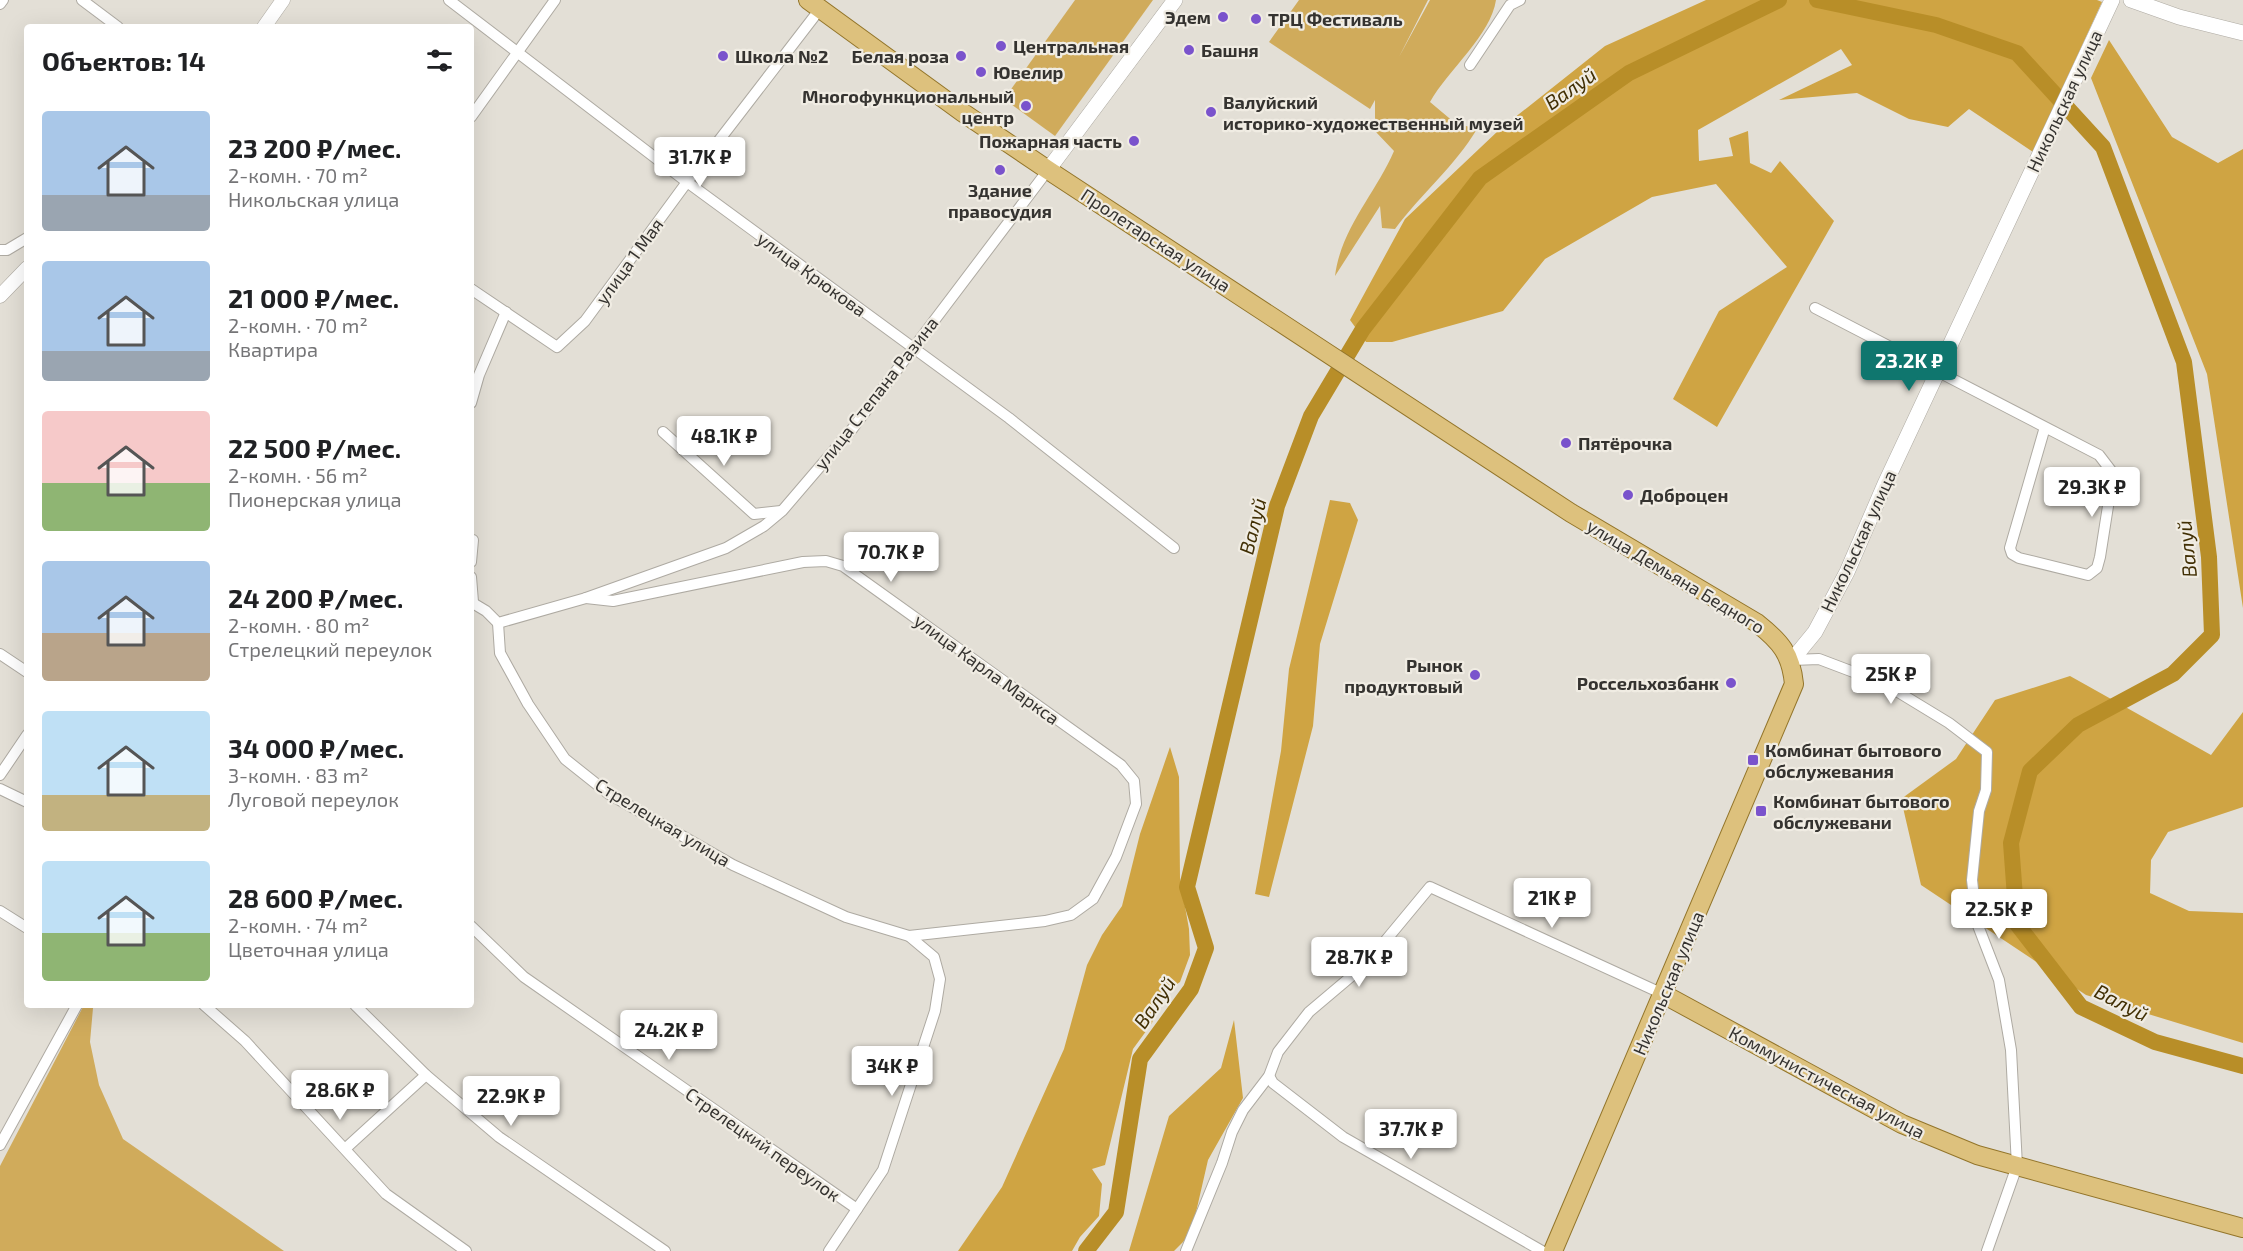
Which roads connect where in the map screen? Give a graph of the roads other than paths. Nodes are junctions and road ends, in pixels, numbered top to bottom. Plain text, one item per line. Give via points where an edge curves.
1 (3, 0) edge
2 (82, 0) edge
3 (283, 0) edge
4 (449, 0) edge
5 (555, 0) edge
6 (1175, 0) edge
7 (1520, 0) edge
8 (2112, 0) edge
9 (2131, 0) edge
10 (819, 3) edge
11 (0, 4) edge
12 (114, 24) edge
13 (266, 24) edge
14 (2243, 33) edge
15 (518, 51) junction
16 (1470, 65) dead end
17 (474, 113) edge
18 (1048, 170) junction
19 (687, 182) junction
20 (24, 240) edge
21 (0, 250) edge
22 (24, 271) edge
23 (474, 291) edge
24 (0, 296) edge
25 (1815, 308) dead end
26 (506, 312) junction
27 (912, 347) junction
28 (1938, 370) junction
29 (474, 392) edge
30 (1398, 399) joint
31 (2046, 427) junction
32 (663, 432) dead end
33 (782, 511) junction
34 (1174, 548) dead end
35 (586, 598) junction
36 (474, 604) edge
37 (498, 623) junction
38 (0, 654) edge
39 (1792, 660) junction
40 (24, 670) edge
41 (24, 739) edge
42 (0, 775) edge
43 (0, 789) edge
44 (24, 801) edge
45 (0, 911) edge
46 (24, 926) edge
47 (474, 929) edge
48 (909, 936) junction
49 (1664, 994) junction
50 (75, 1008) edge
51 (207, 1008) edge
52 (358, 1008) edge
53 (426, 1075) junction
54 (1269, 1076) junction
55 (4, 1126) edge
56 (0, 1145) edge
57 (346, 1148) junction
58 (2017, 1166) junction
59 (857, 1209) junction
60 (2243, 1228) edge
61 (466, 1251) edge
62 (665, 1251) edge
63 (829, 1251) edge
64 (1186, 1251) edge
65 (1542, 1251) edge
66 (1553, 1251) edge
67 (1987, 1251) edge

1 - 11 street
2 - 12 street
3 - 13 street
4 - 15 street, улица Крюкова
5 - 15 street
6 - 18 main road, улица Степана Разина
7 - 16 street via 1510,5 1491,29
8 - 28 main road, Никольская улица
9 - 14 main road
10 - 18 main road, Пролетарская улица via 962,112
10 - 19 street, улица 1 Мая
15 - 17 street
15 - 19 street, улица Крюкова
18 - 27 street, улица Степана Разина
18 - 30 main road, Пролетарская улица
19 - 26 street, улица 1 Мая via 585,321 557,347
19 - 27 street, улица Крюкова
20 - 21 street
22 - 24 street
23 - 26 street
25 - 28 street
26 - 29 street
27 - 33 street, улица Степана Разина via 853,428
27 - 34 street, улица Крюкова
28 - 31 street
28 - 39 main road, Никольская улица via 1848,572 1815,632
30 - 39 main road, улица Демьяна Бедного via 1571,513 1757,623 1772,634
31 - 31 street via 2099,455 2112,472 2100,557 2097,568 2088,575 2019,558 2010,548
32 - 33 street via 754,514
33 - 35 street, улица Степана Разина via 726,548
35 - 37 street, улица Степана Разина
35 - 48 street, улица Карла Маркса via 614,601 803,562 826,561 843,566 1121,765 1134,781 1136,804 1116,857 1093,899 1071,915
36 - 37 street
37 - 48 street, Стрелецкая улица via 500,653 528,704 565,759 609,794 733,865 846,917
38 - 40 street
39 - 49 main road, Никольская улица via 1794,684
39 - 58 street via 1819,659 1885,684 1949,723 1987,752 1986,790 1979,811 1972,872 1977,922 1999,981 2011,1050
41 - 42 street
43 - 44 street
45 - 46 street
47 - 59 street, Стрелецкий переулок via 524,977
48 - 59 street via 934,957 940,979 935,1011 883,1170
49 - 54 street, Коммунистическая улица via 1430,887 1367,963 1309,1012 1278,1052
49 - 58 main road, Коммунистическая улица via 1902,1124 1977,1155
49 - 66 main road, Никольская улица
50 - 55 street
51 - 57 street via 245,1041
52 - 53 street
53 - 57 street
53 - 62 street via 499,1137
54 - 64 street via 1232,1132
54 - 65 street via 1343,1137
55 - 56 street
57 - 61 street via 386,1194
58 - 60 main road, Коммунистическая улица
58 - 67 street
59 - 63 street

